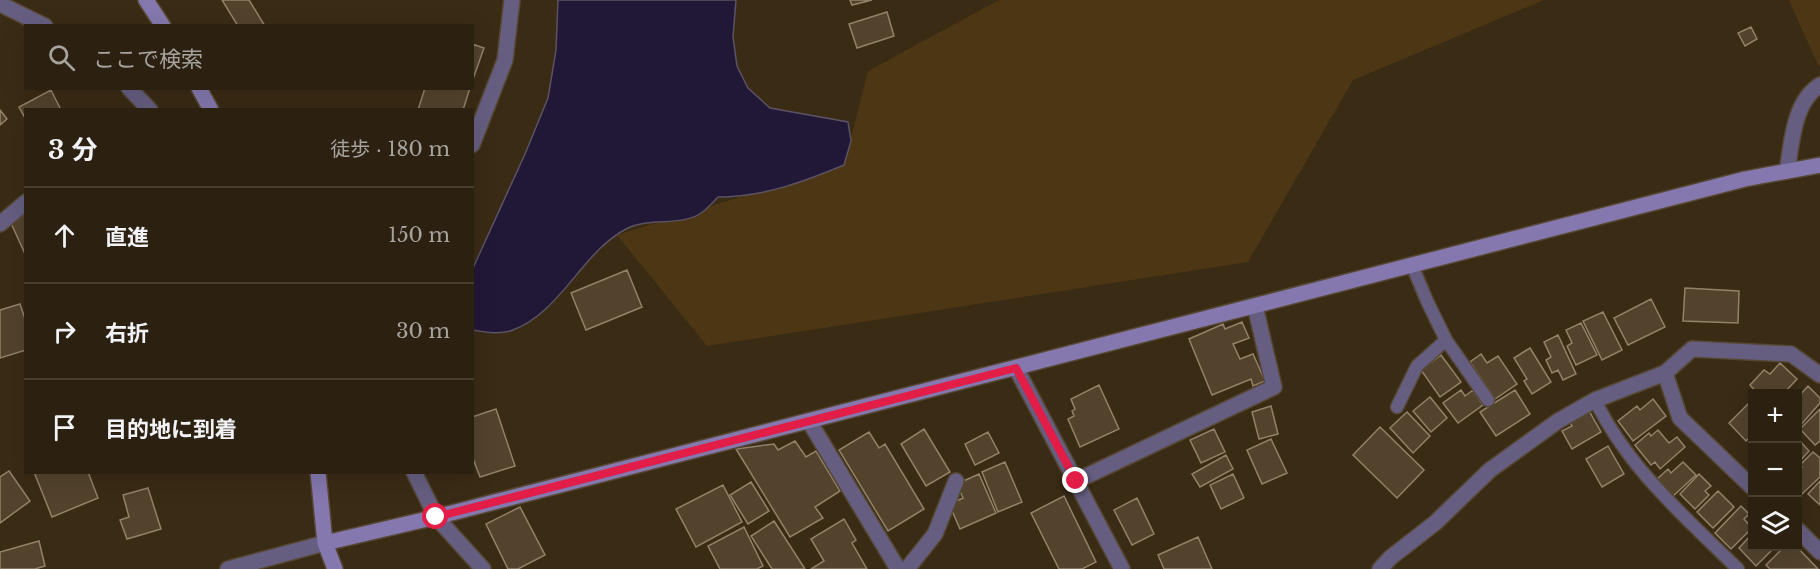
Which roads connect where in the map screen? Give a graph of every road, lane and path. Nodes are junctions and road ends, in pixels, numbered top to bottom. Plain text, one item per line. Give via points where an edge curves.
1 (146, 0) edge
2 (512, 0) edge
3 (0, 4) edge
4 (41, 24) edge
5 (162, 24) edge
6 (1820, 85) edge
7 (131, 90) edge
8 (200, 90) edge
9 (148, 108) edge
10 (210, 108) edge
11 (474, 140) edge
12 (1820, 165) edge
13 (1786, 171) junction
14 (24, 204) edge
15 (0, 224) edge
16 (1412, 265) junction
17 (1255, 306) junction
18 (1446, 340) junction
19 (1016, 368) junction
20 (1665, 373) junction
21 (1820, 375) edge
22 (1488, 400) dead end
23 (1594, 400) junction
24 (1397, 407) dead end
25 (808, 421) junction
26 (318, 474) edge
27 (415, 474) edge
28 (1076, 481) junction
29 (956, 482) dead end
30 (1748, 483) edge
31 (436, 517) junction
32 (1802, 535) edge
33 (325, 543) junction
34 (1820, 552) edge
35 (228, 569) edge
36 (335, 569) edge
37 (483, 569) edge
38 (898, 569) edge
39 (907, 569) edge
40 (1122, 569) edge
41 (1380, 569) edge
42 (1738, 569) edge

1 - 5 street
2 - 11 street via 505,60
3 - 4 street
6 - 13 street via 1810,91 1799,111
7 - 9 street
8 - 10 street
12 - 13 street
13 - 16 street
14 - 15 street
16 - 17 street
16 - 18 lane
17 - 19 street
17 - 28 street via 1274,387
18 - 22 lane
18 - 24 lane via 1417,366
19 - 25 street
19 - 28 street
20 - 21 street via 1692,350 1791,354
20 - 23 street
20 - 30 street via 1680,418
23 - 41 street via 1490,470
23 - 42 lane via 1643,475
25 - 31 street
25 - 38 street
26 - 33 street
27 - 31 street
28 - 40 street
29 - 39 street via 935,534
31 - 33 street
31 - 37 street
32 - 34 street
33 - 35 street
33 - 36 street

